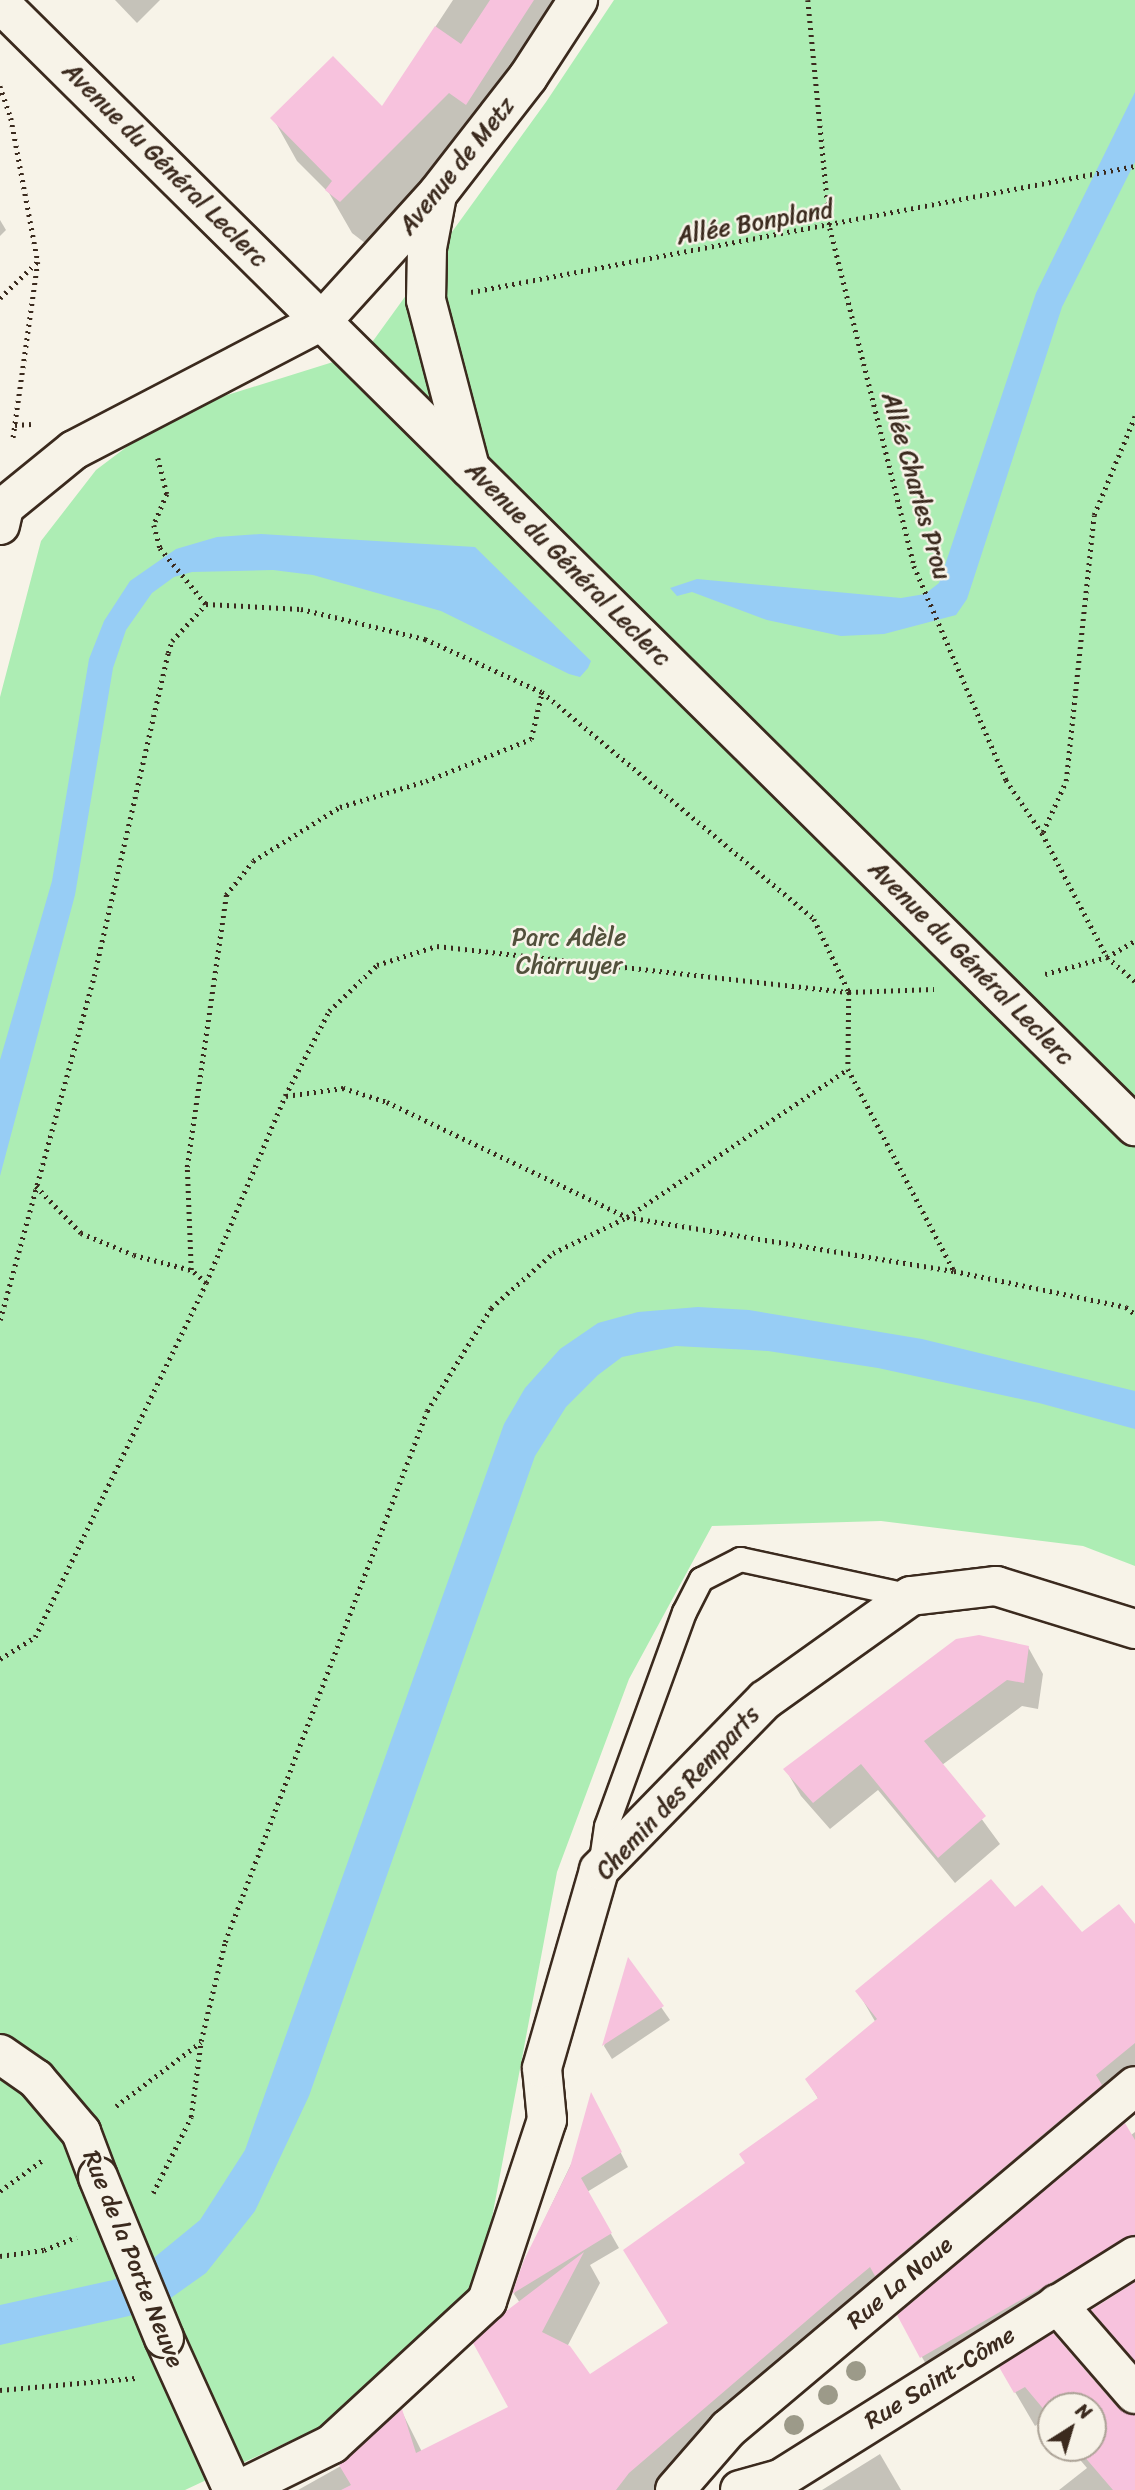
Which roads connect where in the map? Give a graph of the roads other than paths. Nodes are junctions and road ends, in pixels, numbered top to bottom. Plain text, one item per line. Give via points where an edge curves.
1 (578, 0) edge
2 (0, 3) edge
3 (438, 193) junction
4 (322, 321) junction
5 (471, 468) junction
6 (2, 516) edge
7 (1135, 1126) edge
8 (911, 1596) junction
9 (1135, 1629) edge
10 (599, 1870) junction
11 (0, 2054) edge
12 (1135, 2085) edge
13 (1135, 2256) edge
14 (1057, 2304) junction
15 (1135, 2394) edge
16 (233, 2490) edge
17 (239, 2490) edge
18 (675, 2490) edge
19 (740, 2490) edge

1 - 3 street, Avenue de Metz via 528,77
2 - 4 street, Avenue du Général Leclerc
3 - 4 street, Avenue de Metz
3 - 5 street via 427,248 426,300
4 - 5 street, Avenue du Général Leclerc
4 - 6 street via 74,450
5 - 7 street, Avenue du Général Leclerc
8 - 9 street, Chemin des Remparts via 996,1586
8 - 10 street, Chemin des Remparts via 765,1700
8 - 10 lane via 740,1559 701,1578 684,1612 606,1826
10 - 17 street, Chemin des Remparts via 542,2068 547,2120 487,2301 332,2444
11 - 16 street, Rue de la Porte Neuve, bridge via 36,2079 81,2132 164,2338
12 - 18 street, Rue La Noue via 728,2429
13 - 14 street, Rue Saint-Côme
14 - 15 street
14 - 19 street, Rue Saint-Côme via 780,2479

